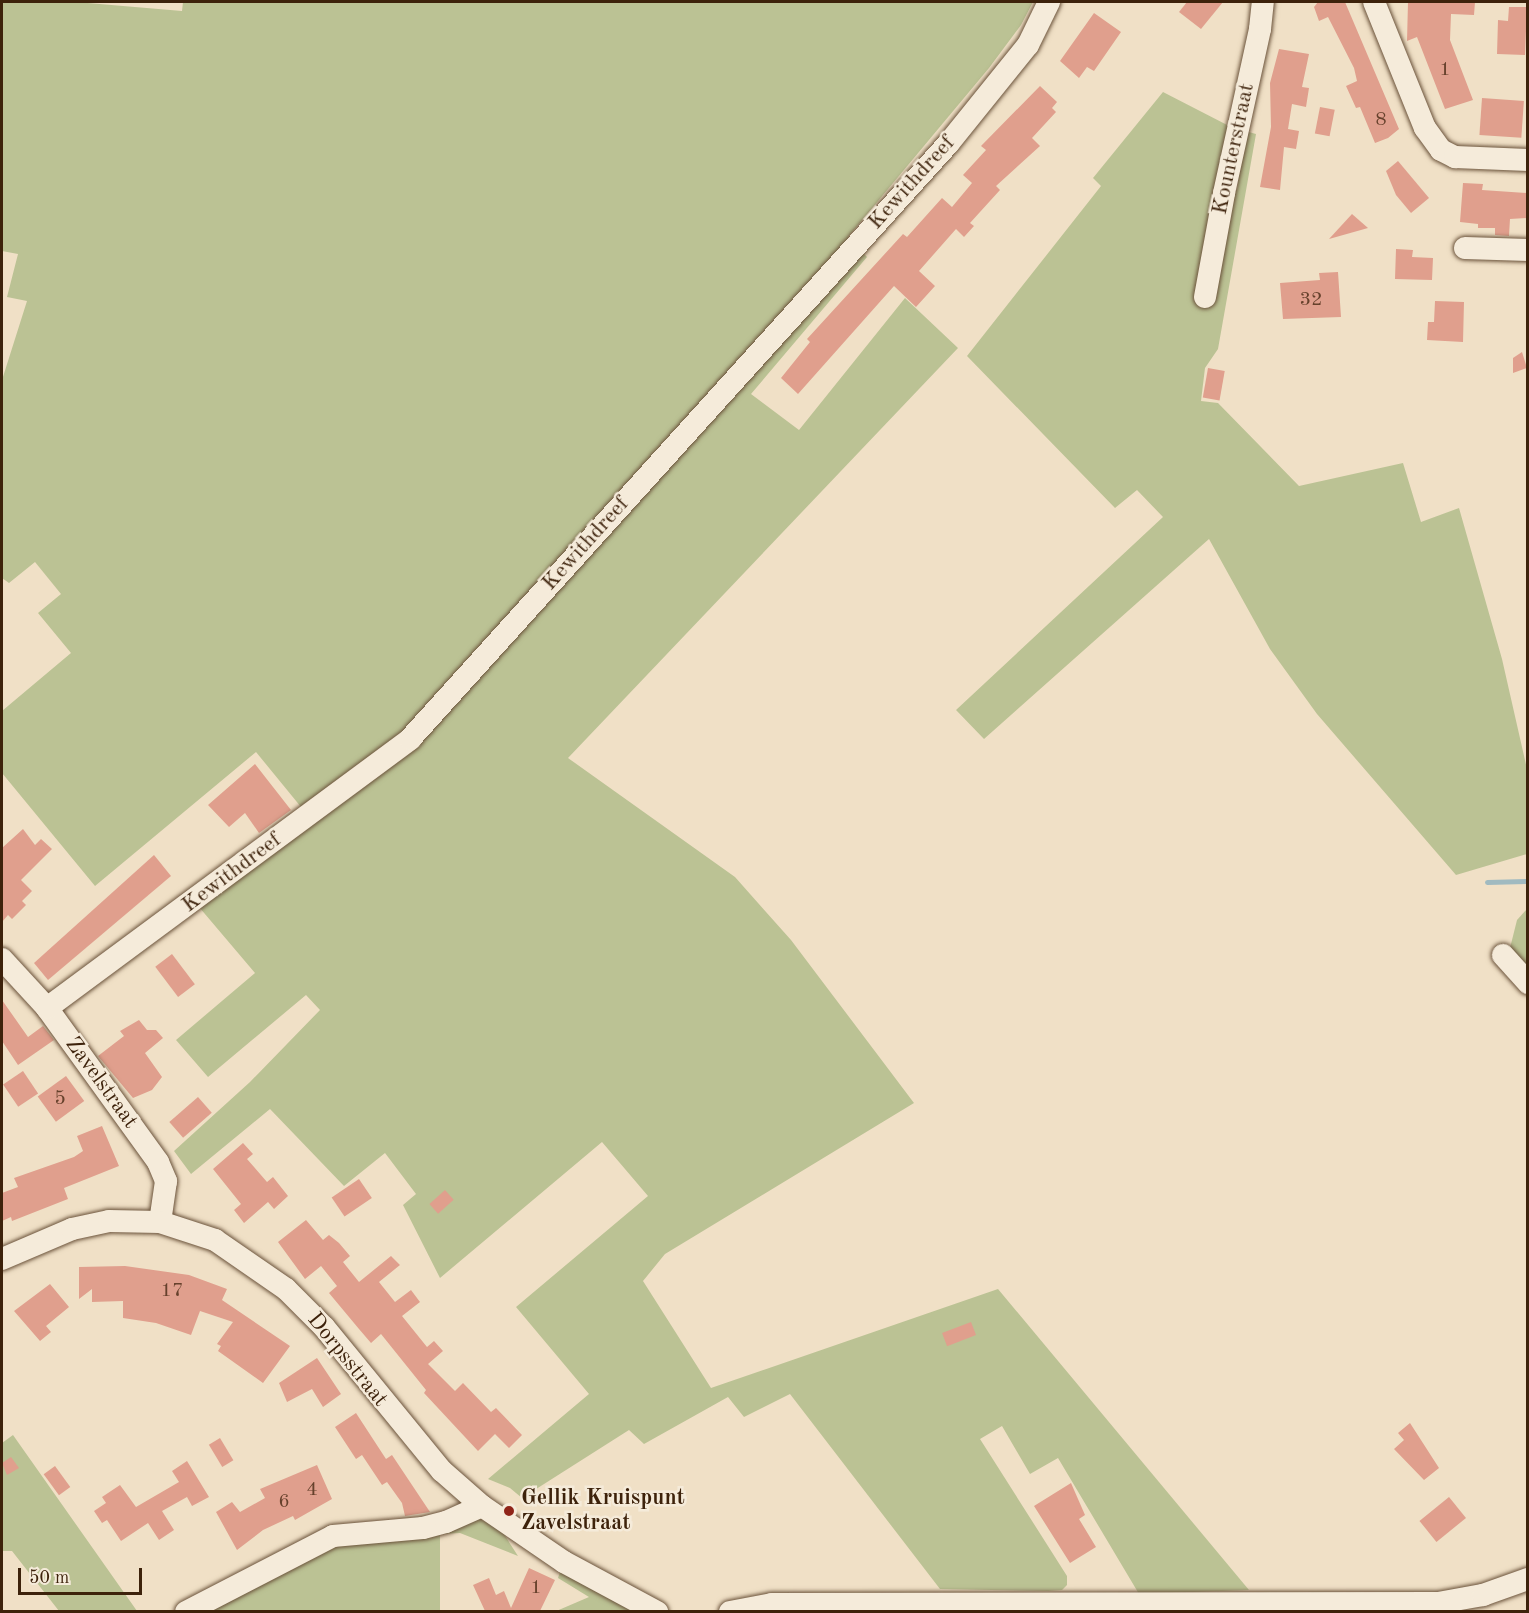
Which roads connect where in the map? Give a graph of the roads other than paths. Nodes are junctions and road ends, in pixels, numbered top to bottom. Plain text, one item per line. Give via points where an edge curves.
1 (1049, 2) edge
2 (1263, 2) edge
3 (1374, 2) edge
4 (1527, 160) edge
5 (1465, 248) dead end
6 (1527, 250) edge
7 (1205, 297) dead end
8 (1503, 955) dead end
9 (2, 959) edge
10 (1527, 983) edge
11 (47, 1008) junction
12 (160, 1222) junction
13 (2, 1259) edge
14 (482, 1506) junction
15 (1527, 1579) edge
16 (186, 1611) edge
17 (657, 1611) edge
18 (730, 1611) edge

1 - 11 street, Kewithdreef via 1028,45 948,144 410,739
2 - 7 street, Kounterstraat
3 - 4 street via 1425,128 1441,150 1455,157
5 - 6 street
8 - 10 street
9 - 11 street, Zavelstraat
11 - 12 street, Zavelstraat via 165,1174
12 - 13 street, Dorpsstraat via 109,1221 72,1229
12 - 14 street, Dorpsstraat via 215,1240 286,1289 324,1327 442,1471
14 - 16 street via 423,1528 333,1536
14 - 17 street, Dorpsstraat via 564,1562
15 - 18 street via 1483,1595 1438,1603 772,1604

